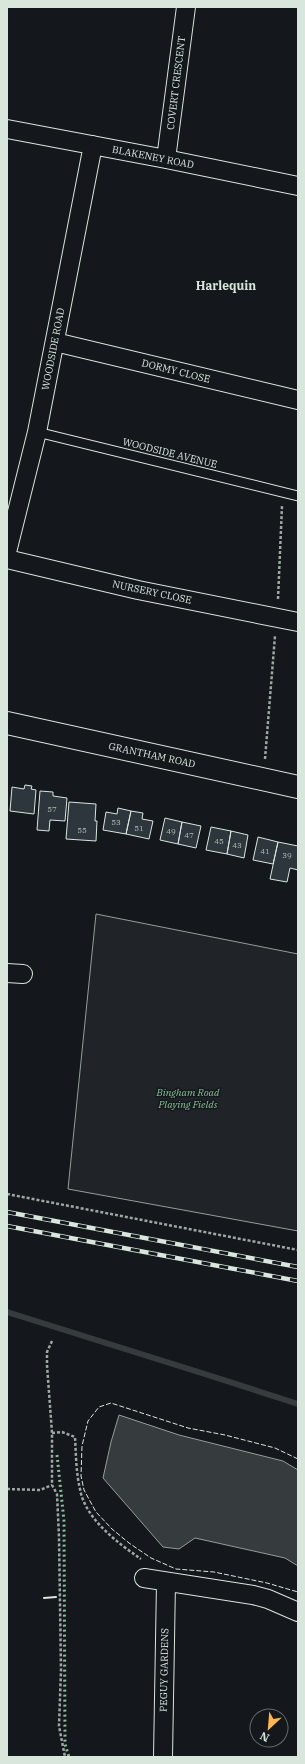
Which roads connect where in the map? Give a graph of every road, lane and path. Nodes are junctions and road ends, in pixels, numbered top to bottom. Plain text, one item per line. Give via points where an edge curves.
1 (186, 7) edge
2 (7, 129) edge
3 (93, 145) junction
4 (166, 159) junction
5 (298, 186) edge
6 (55, 342) junction
7 (298, 400) edge
8 (37, 432) junction
9 (298, 496) edge
10 (7, 552) edge
11 (7, 559) edge
12 (298, 622) edge
13 (7, 723) edge
14 (298, 787) edge
15 (7, 1194) edge
16 (298, 1250) edge
17 (52, 1341) dead end
18 (52, 1433) junction
19 (52, 1485) junction
20 (7, 1489) edge
21 (146, 1570) joint
22 (166, 1582) junction
23 (298, 1612) edge
24 (65, 1757) edge
25 (162, 1757) edge

1 - 4 street, COVERT CRESCENT
2 - 3 street, BLAKENEY ROAD
3 - 4 street, BLAKENEY ROAD
3 - 6 street, WOODSIDE ROAD
4 - 5 street, BLAKENEY ROAD
6 - 7 street, DORMY CLOSE
6 - 8 street, WOODSIDE ROAD
8 - 9 lane, WOODSIDE AVENUE
8 - 10 street, WOODSIDE ROAD
11 - 12 street, NURSERY CLOSE via 138,590
13 - 14 highway, GRANTHAM ROAD
15 - 16 path
17 - 18 path via 47,1352 47,1365
18 - 19 path
18 - 21 path via 62,1432 75,1437 80,1490 84,1501 94,1519
19 - 20 path via 40,1490
19 - 24 path via 57,1494 59,1530 59,1726
21 - 22 street
22 - 23 street via 253,1595
22 - 25 street, PEGUY GARDENS

